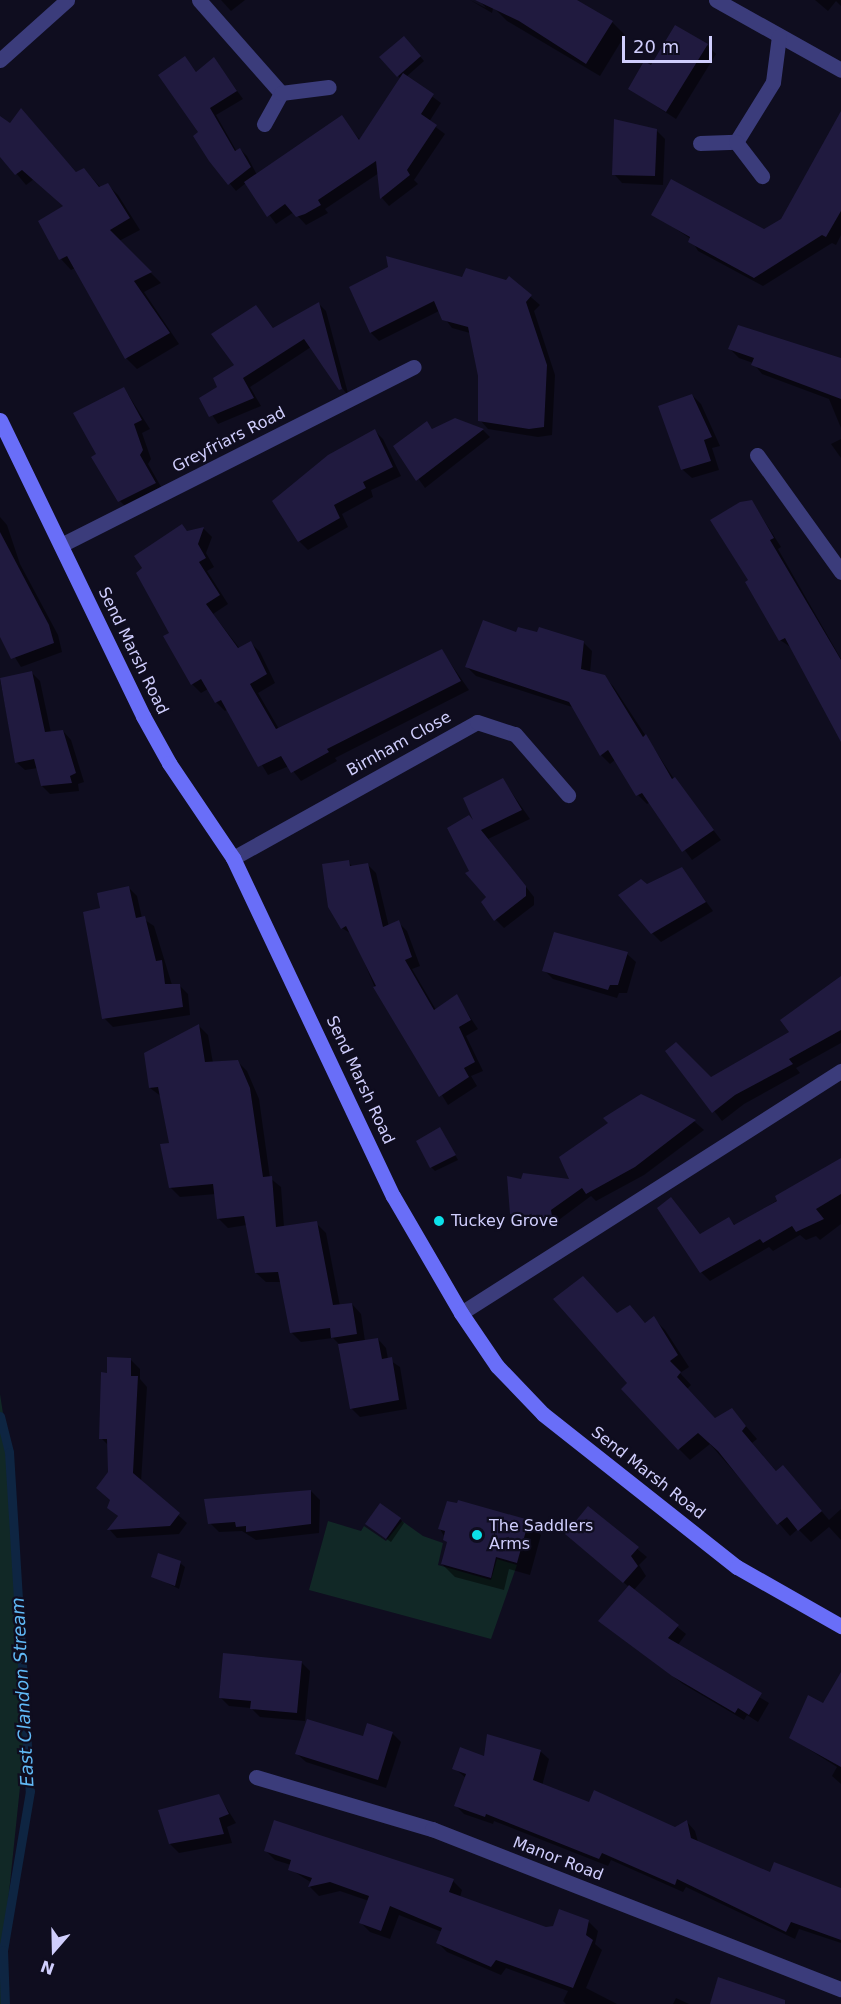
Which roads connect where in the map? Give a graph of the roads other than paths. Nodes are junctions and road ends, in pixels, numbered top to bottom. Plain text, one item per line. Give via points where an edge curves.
1 (67, 0) edge
2 (199, 0) edge
3 (716, 0) edge
4 (779, 36) junction
5 (0, 60) edge
6 (841, 70) edge
7 (329, 87) dead end
8 (281, 93) junction
9 (264, 124) dead end
10 (736, 142) junction
11 (700, 143) dead end
12 (762, 176) dead end
13 (414, 367) dead end
14 (0, 420) edge
15 (757, 455) dead end
16 (61, 546) junction
17 (841, 572) edge
18 (568, 795) dead end
19 (233, 858) junction
20 (841, 1071) edge
21 (461, 1313) junction
22 (841, 1626) edge
23 (256, 1777) dead end
24 (841, 1989) edge

1 - 5 street
2 - 8 street
3 - 4 street
4 - 6 street
4 - 10 street via 773,82
7 - 8 street
8 - 9 street
10 - 11 street
10 - 12 street
13 - 16 street, Greyfriars Road
14 - 16 main road, Send Marsh Road
15 - 17 street
16 - 19 main road, Send Marsh Road via 169,763
18 - 19 street, Birnham Close via 515,734 477,722
19 - 21 main road, Send Marsh Road via 393,1196
20 - 21 street
21 - 22 main road, Send Marsh Road via 497,1366 543,1414 737,1568
23 - 24 street, Manor Road via 432,1829

